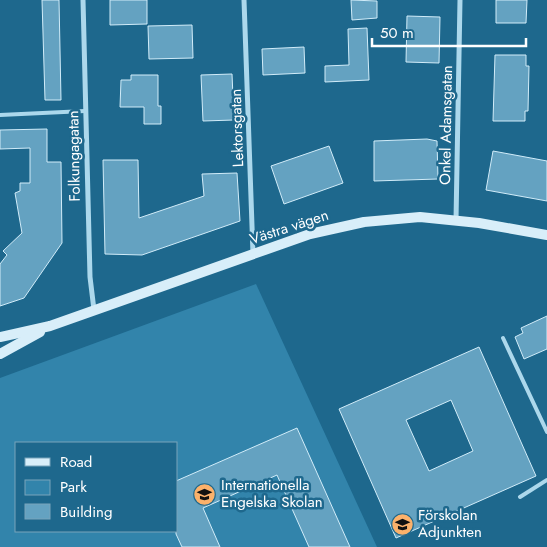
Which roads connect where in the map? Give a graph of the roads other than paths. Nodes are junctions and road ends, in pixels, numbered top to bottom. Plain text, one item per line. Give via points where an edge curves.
1 (83, 0) edge
2 (244, 0) edge
3 (460, 0) edge
4 (86, 111) junction
5 (0, 115) edge
6 (456, 220) junction
7 (547, 235) edge
8 (253, 254) junction
9 (94, 310) junction
10 (50, 326) junction
11 (0, 337) edge
12 (503, 338) dead end
13 (0, 354) edge
14 (547, 432) edge
15 (547, 480) edge
16 (520, 497) dead end

1 - 4 street, Folkungagatan
2 - 8 street, Lektorsgatan
3 - 6 street, Onkel Adamsgatan
4 - 5 lane
4 - 9 street, Folkungagatan via 90,277
6 - 7 main road, Västra vägen
6 - 8 main road, Västra vägen via 420,217 364,222 310,234
8 - 9 main road, Västra vägen
9 - 10 main road, Västra vägen
10 - 11 main road, Västra vägen
10 - 13 main road, Västra vägen
12 - 14 lane
15 - 16 lane

